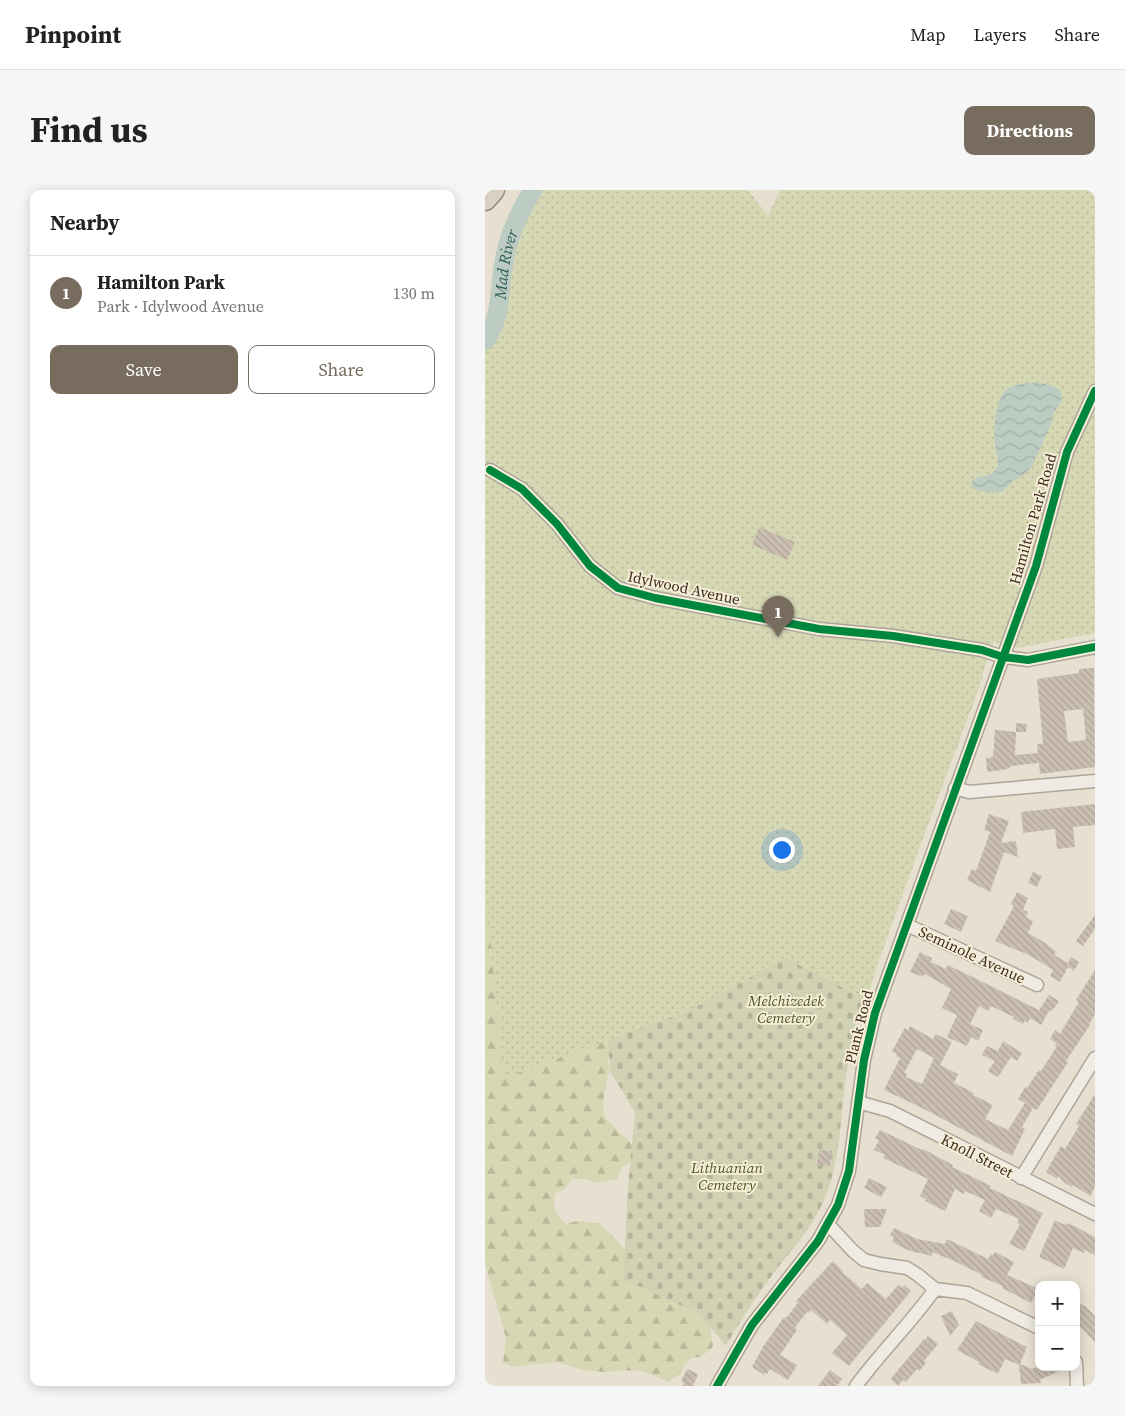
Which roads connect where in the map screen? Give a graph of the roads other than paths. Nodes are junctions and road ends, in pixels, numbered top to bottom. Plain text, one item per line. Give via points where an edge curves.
1 (493, 190) edge
2 (485, 199) edge
3 (1095, 392) edge
4 (490, 470) dead end
5 (1095, 647) edge
6 (1003, 656) junction
7 (1095, 781) edge
8 (955, 788) junction
9 (907, 925) junction
10 (1037, 985) dead end
11 (1095, 1058) edge
12 (858, 1102) junction
13 (1021, 1178) junction
14 (1095, 1214) edge
15 (828, 1224) junction
16 (935, 1288) junction
17 (1035, 1326) edge
18 (1076, 1371) edge
19 (717, 1386) edge
20 (856, 1386) edge
21 (1077, 1386) edge

1 - 2 highway
3 - 6 street, Hamilton Park Road via 1067,452 1039,558
4 - 6 street, Idylwood Avenue via 523,489 557,524 590,566 618,588 819,629 893,636
5 - 6 street, Idylwood Avenue via 1029,660
6 - 8 street, Plank Road
7 - 8 street via 969,792
8 - 9 street, Plank Road
9 - 10 street, Seminole Avenue
9 - 12 street, Plank Road via 871,1028
11 - 13 street
12 - 13 street, Knoll Street via 889,1111
12 - 15 street, Plank Road via 849,1171
13 - 14 street, Knoll Street
15 - 16 street via 864,1260 907,1268
15 - 19 street, Plank Road via 759,1316
16 - 17 street via 967,1293
16 - 20 street
18 - 21 street

